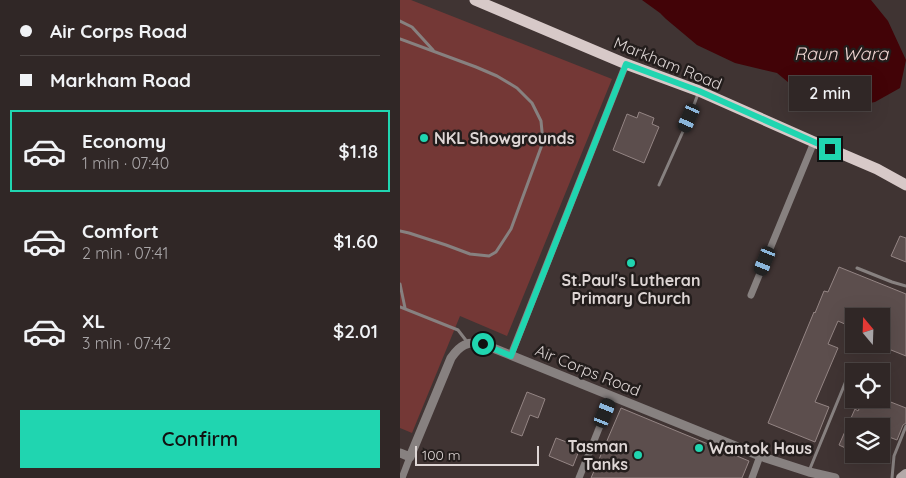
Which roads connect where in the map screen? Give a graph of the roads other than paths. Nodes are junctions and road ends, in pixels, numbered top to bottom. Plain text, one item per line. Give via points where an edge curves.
1 (475, 0) edge
2 (400, 21) edge
3 (400, 39) edge
4 (433, 51) junction
5 (626, 64) junction
6 (699, 91) junction
7 (814, 142) junction
8 (877, 169) junction
9 (906, 175) edge
10 (659, 185) dead end
11 (906, 185) edge
12 (400, 231) edge
13 (857, 268) dead end
14 (400, 284) edge
15 (906, 286) edge
16 (751, 295) dead end
17 (400, 307) edge
18 (405, 309) junction
19 (469, 343) junction
20 (511, 356) junction
21 (845, 384) edge
22 (612, 396) junction
23 (906, 426) edge
24 (400, 453) edge
25 (760, 456) junction
26 (410, 457) junction
27 (809, 475) edge
28 (900, 477) edge
29 (402, 478) edge
30 (579, 478) edge
31 (752, 478) edge
32 (834, 478) edge

1 - 5 main road, Markham Road
2 - 4 lane via 412,27
3 - 4 lane
4 - 12 lane via 490,73 517,88 532,103 541,121 543,142 511,229 496,252 489,256 470,254
5 - 6 main road, Markham Road
5 - 20 street
6 - 7 main road, Markham Road
6 - 10 lane
7 - 8 main road, Markham Road
7 - 16 street
8 - 9 main road, Markham Road
8 - 11 main road, Markham Road
13 - 15 lane
14 - 18 lane
17 - 18 lane
18 - 19 lane via 458,330
19 - 20 street, Air Corps Road via 483,344
19 - 26 street via 456,350 450,358
20 - 22 street, Air Corps Road
21 - 27 lane
22 - 25 street, Air Corps Road
22 - 30 street
23 - 28 lane via 894,456
24 - 26 street
25 - 27 street, Air Corps Road
25 - 31 street
26 - 29 street
27 - 32 street, Air Corps Road

